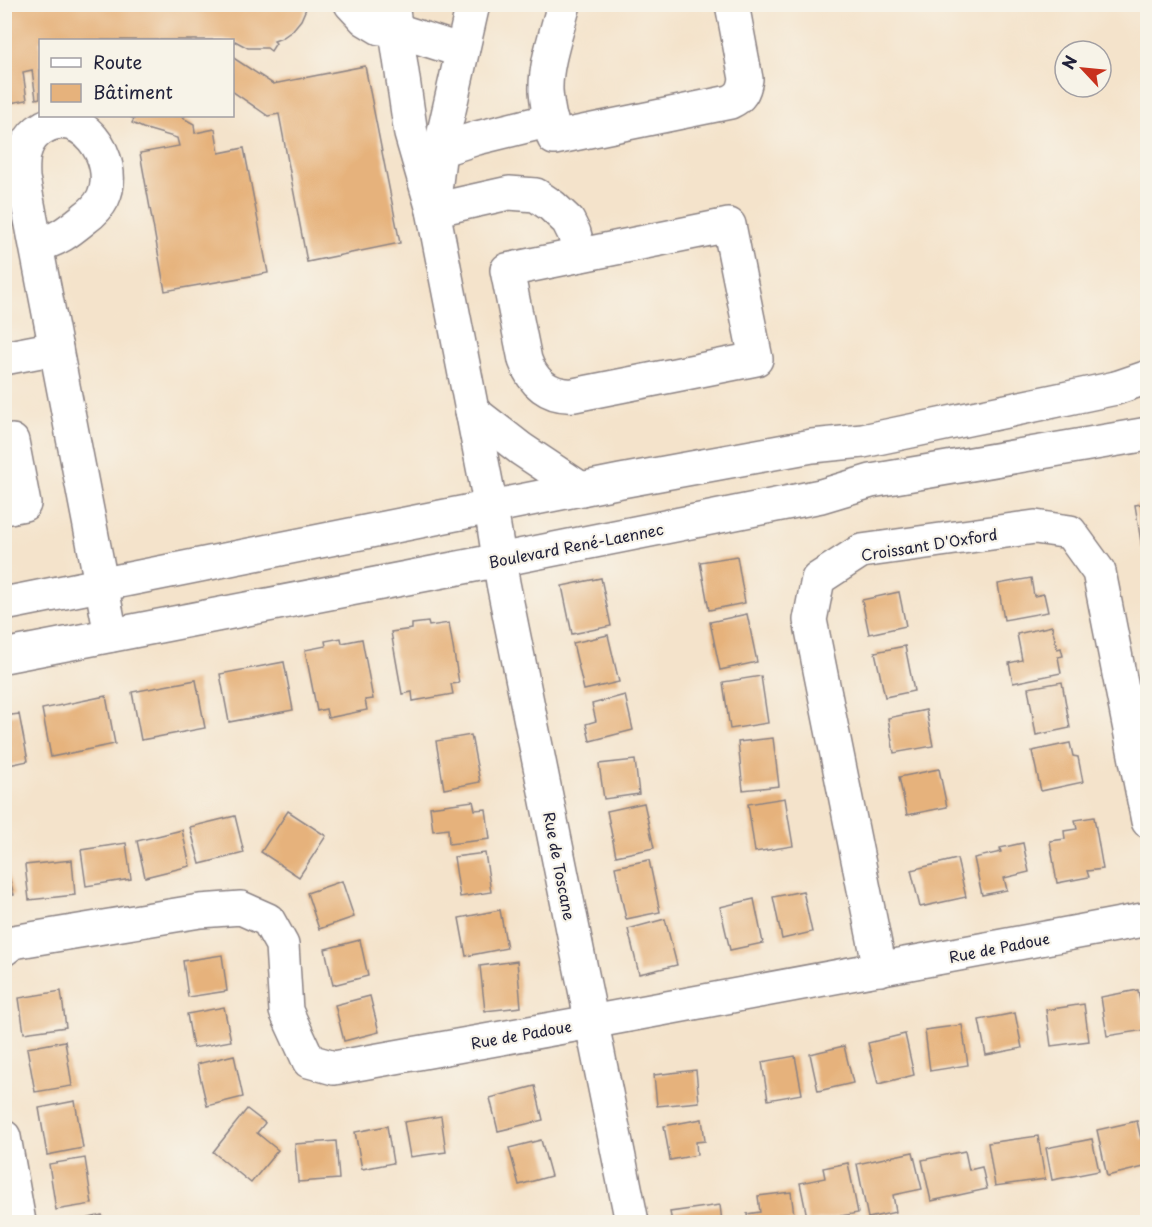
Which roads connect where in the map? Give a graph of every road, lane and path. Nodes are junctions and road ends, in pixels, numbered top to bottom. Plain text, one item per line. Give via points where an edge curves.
1 (351, 4) edge
2 (473, 4) edge
3 (564, 4) edge
4 (732, 4) edge
5 (394, 17) edge
6 (462, 51) junction
7 (552, 129) junction
8 (428, 152) junction
9 (433, 210) junction
10 (36, 245) dead end
11 (571, 257) junction
12 (56, 348) junction
13 (4, 358) edge
14 (1148, 377) edge
15 (472, 411) junction
16 (1148, 434) edge
17 (4, 442) edge
18 (581, 489) junction
19 (4, 508) edge
20 (490, 508) junction
21 (500, 560) junction
22 (102, 585) junction
23 (4, 604) edge
24 (111, 635) junction
25 (4, 656) edge
26 (1148, 821) edge
27 (1148, 919) edge
28 (4, 949) edge
29 (880, 969) junction
30 (591, 1022) junction
31 (4, 1137) edge
32 (19, 1222) edge
33 (632, 1222) edge

1 - 5 main road via 380,28
2 - 6 main road
3 - 7 main road via 546,79
4 - 7 main road via 746,79 745,88 736,99
5 - 6 main road
5 - 8 main road via 411,134
6 - 8 main road
7 - 8 main road via 477,138
8 - 9 main road, Rue de Toscane
9 - 11 main road via 509,193 556,233
9 - 15 main road, Rue de Toscane
10 - 12 main road
11 - 11 main road via 507,270 525,360 542,386 554,393 574,395 756,359 729,225
12 - 13 main road
12 - 22 main road
14 - 18 main road via 1116,388 863,441 812,446
15 - 18 main road
15 - 20 main road, Rue de Toscane
16 - 21 main road, Boulevard René-Laennec via 871,482 821,496
17 - 19 main road via 12,441 24,504
18 - 20 main road
20 - 21 main road, Rue de Toscane
20 - 22 main road
21 - 24 main road, Boulevard René-Laennec
21 - 30 main road, Rue de Toscane
22 - 23 main road
22 - 24 main road
24 - 25 main road, Boulevard René-Laennec
26 - 29 main road, Croissant D'Oxford via 1100,572 1070,532 1035,528 861,551 818,579 810,620
27 - 29 main road, Rue de Padoue
28 - 30 main road, Rue de Padoue via 13,942 200,911 241,908 268,920 282,945 286,1011 309,1061 334,1068
29 - 30 main road, Rue de Padoue
30 - 33 main road, Rue de Toscane
31 - 32 main road

